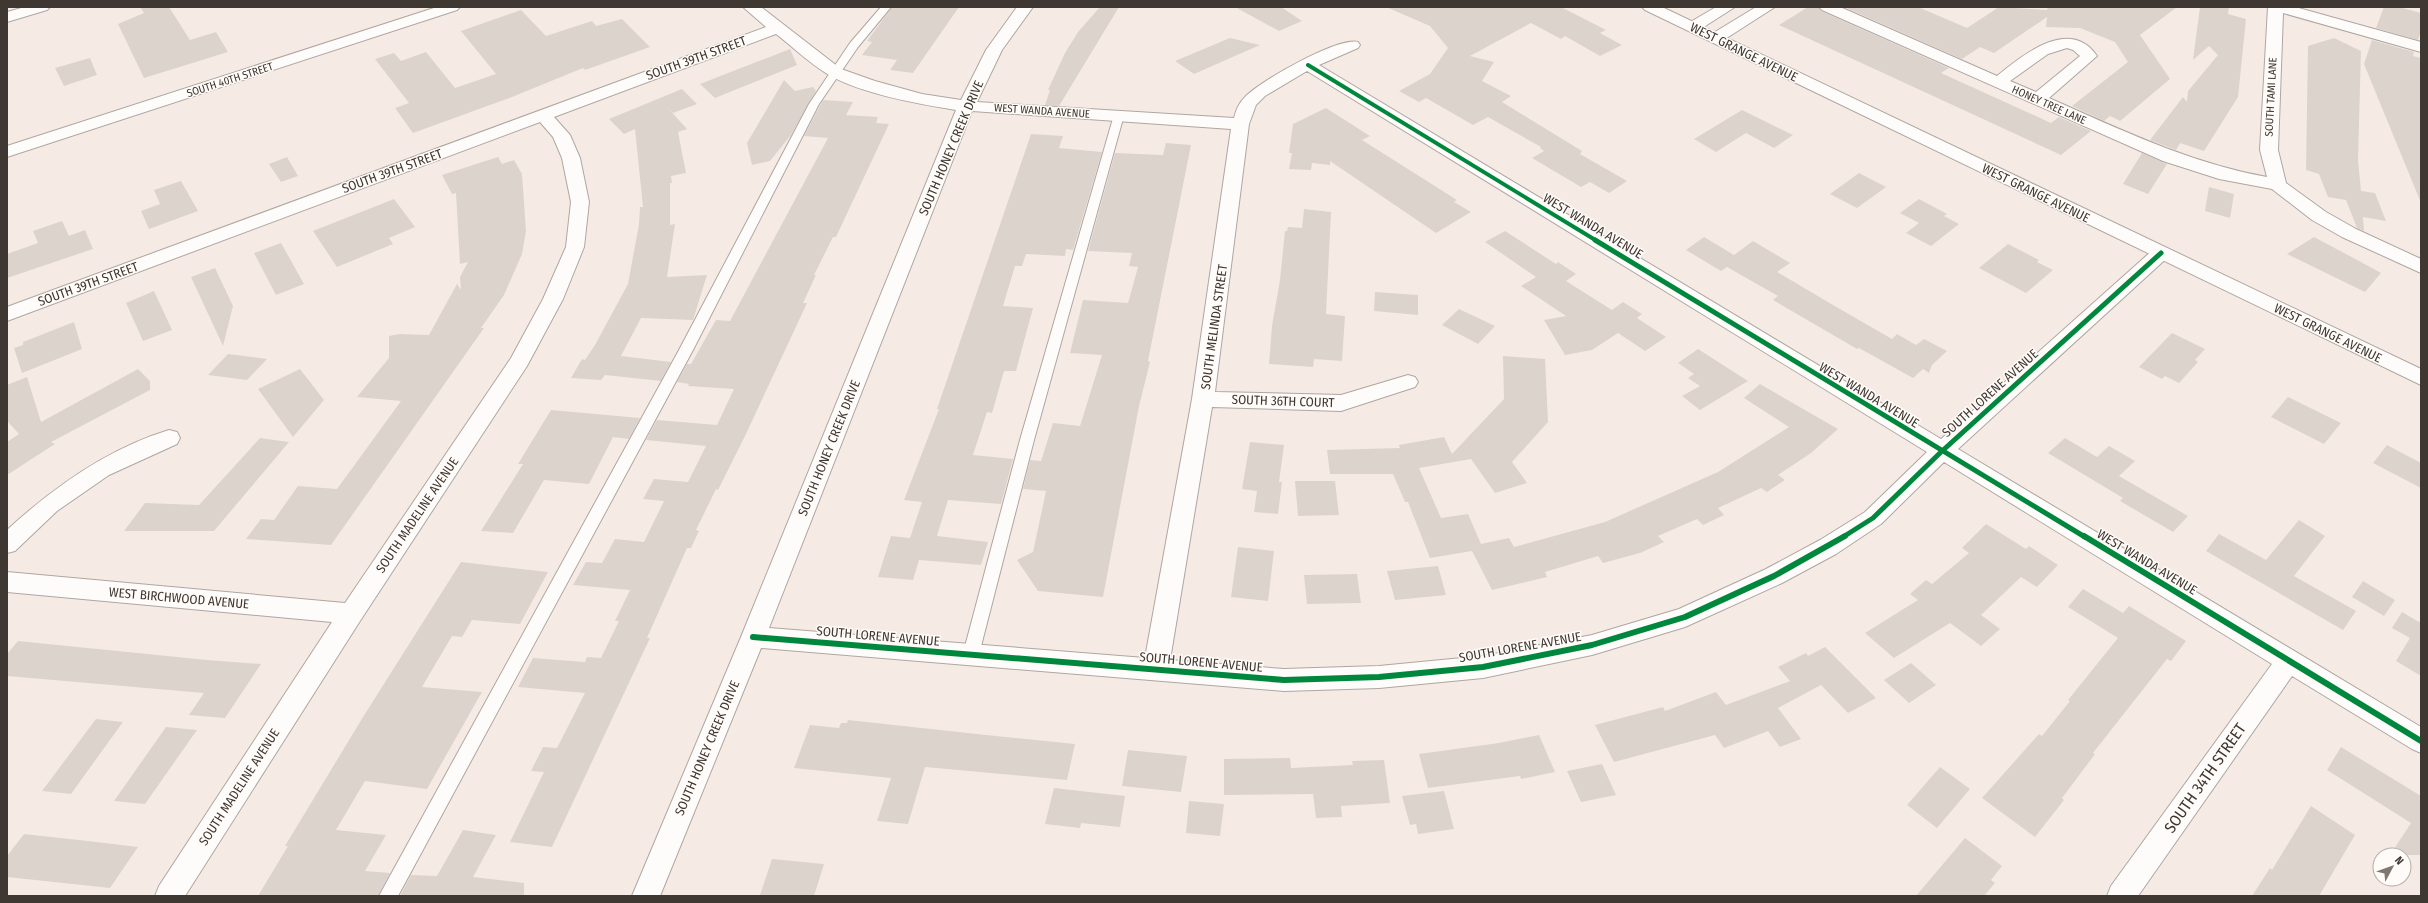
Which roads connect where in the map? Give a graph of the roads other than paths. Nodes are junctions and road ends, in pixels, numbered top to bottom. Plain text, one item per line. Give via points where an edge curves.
1 (42, 7) edge
2 (452, 7) edge
3 (752, 7) edge
4 (886, 7) edge
5 (1025, 7) edge
6 (1650, 7) edge
7 (1727, 7) edge
8 (1767, 7) edge
9 (1827, 7) edge
10 (2277, 7) edge
11 (7, 17) edge
12 (1692, 27) junction
13 (777, 28) junction
14 (1716, 38) junction
15 (1352, 45) dead end
16 (2421, 47) edge
17 (1308, 65) junction
18 (835, 72) junction
19 (1998, 82) junction
20 (2037, 100) junction
21 (966, 106) junction
22 (543, 115) junction
23 (1119, 116) junction
24 (1240, 124) junction
25 (7, 152) edge
26 (2278, 185) junction
27 (2161, 253) junction
28 (2421, 267) edge
29 (7, 314) edge
30 (2421, 378) edge
31 (1408, 382) dead end
32 (1204, 399) junction
33 (169, 438) dead end
34 (1941, 452) junction
35 (7, 544) edge
36 (7, 582) edge
37 (350, 614) junction
38 (754, 637) junction
39 (971, 654) junction
40 (2289, 660) junction
41 (1156, 669) junction
42 (2421, 741) edge
43 (169, 896) edge
44 (388, 896) edge
45 (646, 896) edge
46 (2121, 896) edge

1 - 11 street
2 - 25 street, SOUTH 40TH STREET
3 - 13 street, WEST WANDA AVENUE
4 - 18 lane
5 - 21 street, SOUTH HONEY CREEK DRIVE via 994,50
6 - 12 street, WEST GRANGE AVENUE
7 - 12 street
8 - 14 street
9 - 19 street, HONEY TREE LANE
10 - 16 street
10 - 26 street, SOUTH TAMI LANE via 2269,150
12 - 14 street, WEST GRANGE AVENUE
13 - 18 street, WEST WANDA AVENUE
13 - 22 street, SOUTH 39TH STREET
14 - 27 street, WEST GRANGE AVENUE
15 - 17 street, SOUTH MELINDA STREET
17 - 24 street, SOUTH MELINDA STREET via 1262,90 1248,102
17 - 34 street, WEST WANDA AVENUE
18 - 21 street, WEST WANDA AVENUE via 921,99
18 - 44 lane via 803,124 686,350
19 - 20 street, HONEY TREE LANE
19 - 20 street via 2047,47 2058,43 2084,50 2089,56
20 - 26 street, HONEY TREE LANE via 2169,157 2225,175
21 - 23 street, WEST WANDA AVENUE
21 - 38 street, SOUTH HONEY CREEK DRIVE
22 - 29 street, SOUTH 39TH STREET
22 - 37 street, SOUTH MADELINE AVENUE via 560,135 571,158 580,202 575,247 554,299 520,361
23 - 24 street, WEST WANDA AVENUE
23 - 39 lane
24 - 32 street, SOUTH MELINDA STREET
26 - 28 street via 2318,216
27 - 30 street, WEST GRANGE AVENUE
27 - 34 street, SOUTH LORENE AVENUE
31 - 32 street, SOUTH 36TH COURT via 1341,404
32 - 41 street, SOUTH MELINDA STREET
33 - 35 street via 101,469 49,504
34 - 40 street, WEST WANDA AVENUE
34 - 41 street, SOUTH LORENE AVENUE via 1873,518 1828,547 1774,576 1685,616 1592,645 1483,667 1379,677 1284,680
36 - 37 street, WEST BIRCHWOOD AVENUE
37 - 43 street, SOUTH MADELINE AVENUE
38 - 39 street, SOUTH LORENE AVENUE
38 - 45 street, SOUTH HONEY CREEK DRIVE
39 - 41 street, SOUTH LORENE AVENUE
40 - 42 street, WEST WANDA AVENUE
40 - 46 street, SOUTH 34TH STREET

